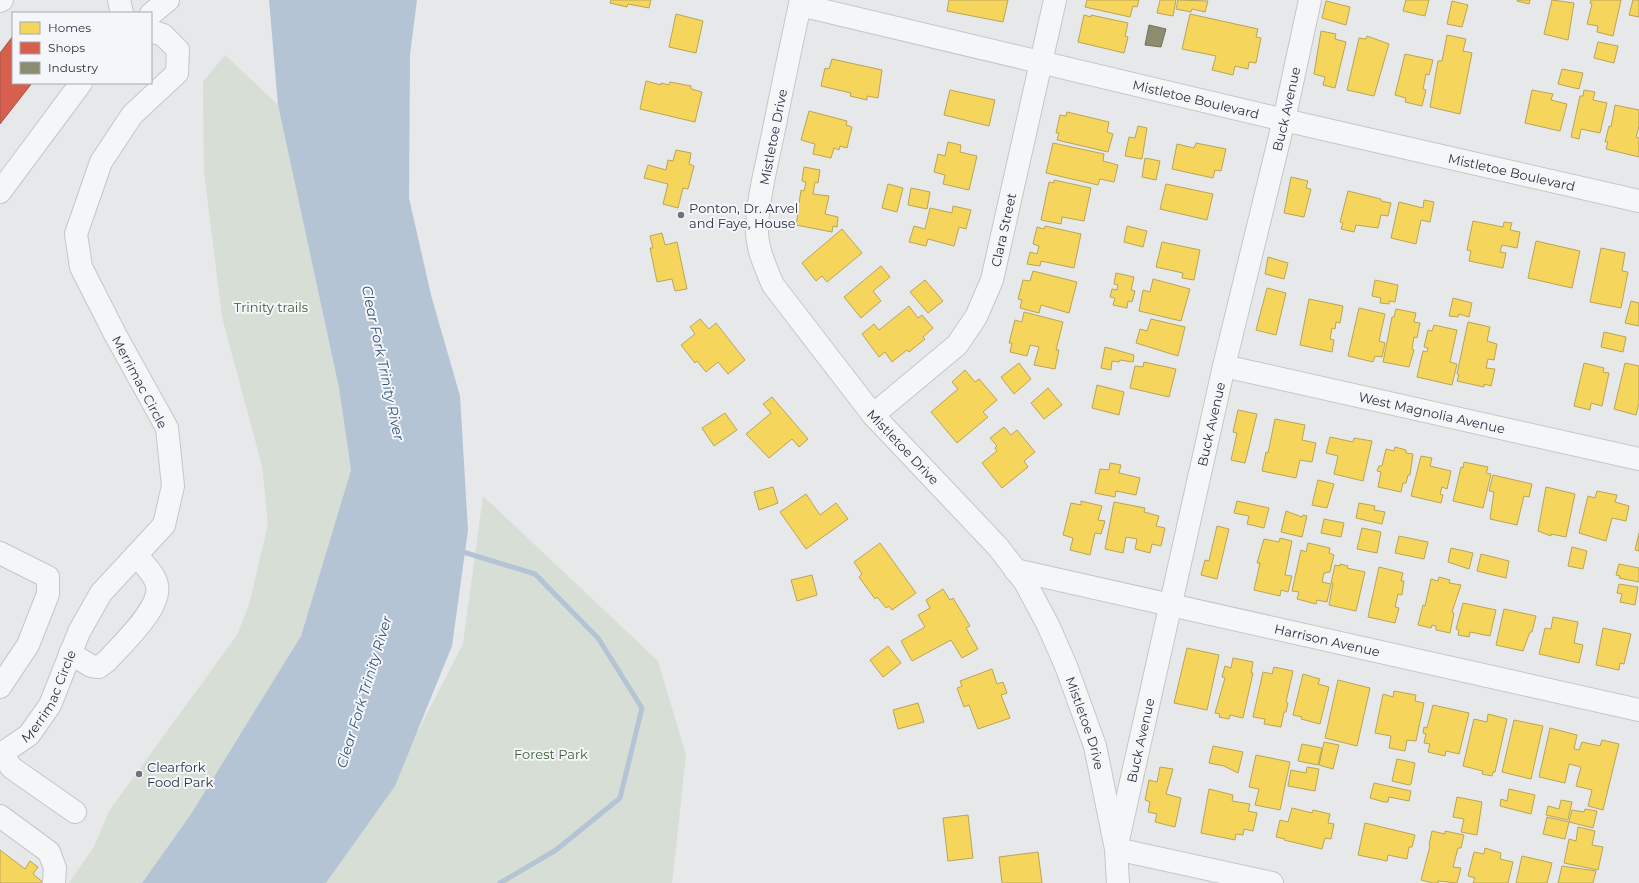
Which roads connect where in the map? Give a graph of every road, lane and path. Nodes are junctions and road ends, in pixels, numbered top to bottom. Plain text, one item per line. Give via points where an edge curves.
1 (119, 0) edge
2 (168, 0) edge
3 (1055, 0) edge
4 (1310, 0) edge
5 (801, 3) edge
6 (122, 12) edge
7 (152, 13) edge
8 (152, 31) edge
9 (1042, 62) junction
10 (79, 84) edge
11 (1284, 120) junction
12 (0, 192) edge
13 (1639, 200) edge
14 (1224, 366) junction
15 (873, 415) junction
16 (1639, 459) edge
17 (0, 553) edge
18 (136, 556) junction
19 (1015, 570) junction
20 (1171, 605) junction
21 (70, 653) junction
22 (0, 688) edge
23 (1639, 710) edge
24 (1, 753) edge
25 (74, 812) dead end
26 (0, 816) edge
27 (1116, 849) junction
28 (54, 883) edge
29 (1118, 883) edge
30 (1272, 883) edge

1 - 6 street
2 - 7 street
3 - 9 street, Clara Street
4 - 11 street, Buck Avenue
5 - 9 street, Mistletoe Boulevard
5 - 15 street, Mistletoe Drive via 768,158 757,227 758,244 773,285
8 - 18 street, Merrimac Circle via 163,35 178,50 178,73 132,115 101,162 76,234 81,267 167,428 173,486 164,524
9 - 11 street, Mistletoe Boulevard
9 - 15 street, Clara Street via 992,280 976,316 957,345
10 - 12 street
11 - 13 street, Mistletoe Boulevard
11 - 14 street, Buck Avenue
14 - 16 street, West Magnolia Avenue
14 - 20 street, Buck Avenue
15 - 19 street, Mistletoe Drive via 998,547
17 - 22 street via 48,577 48,594 28,645
18 - 21 street, Merrimac Circle via 101,593 78,632
18 - 21 street via 152,574 157,586 156,599 151,610 99,667 91,666
19 - 20 street, Harrison Avenue
19 - 27 street, Mistletoe Drive via 1025,582 1048,625 1095,746
20 - 23 street, Harrison Avenue
20 - 27 street, Buck Avenue
21 - 24 street, Merrimac Circle via 50,705 29,734
24 - 25 street via 12,768
26 - 28 street via 49,852 55,868
27 - 29 street, Mistletoe Drive
27 - 30 street

